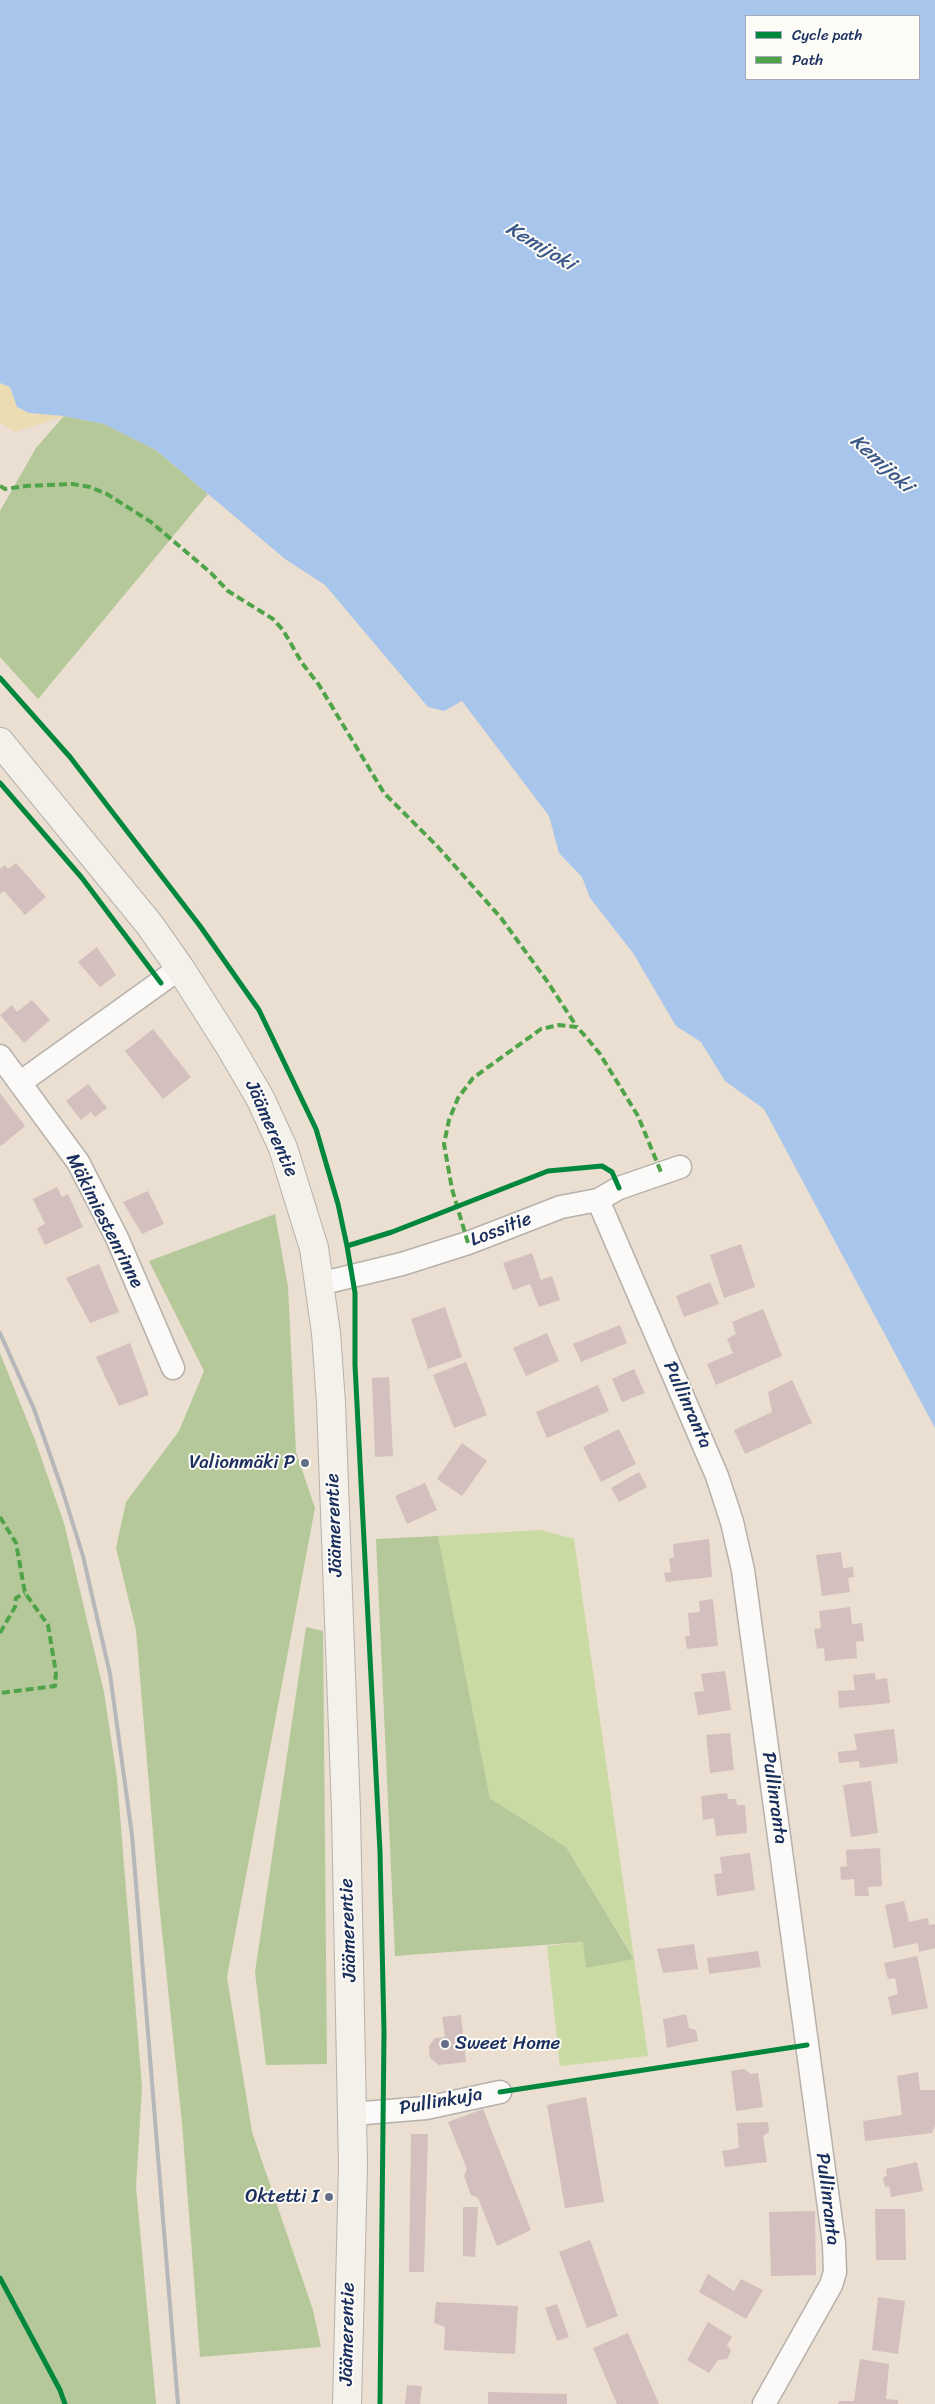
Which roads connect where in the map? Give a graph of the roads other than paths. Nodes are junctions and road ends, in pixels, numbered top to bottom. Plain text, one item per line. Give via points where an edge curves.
1 (0, 742) edge
2 (180, 968) junction
3 (0, 1056) edge
4 (21, 1082) junction
5 (680, 1167) dead end
6 (598, 1200) junction
7 (319, 1284) junction
8 (173, 1368) dead end
9 (500, 2092) dead end
10 (352, 2114) junction
11 (347, 2404) edge
12 (764, 2404) edge

1 - 2 main road, Jäämerentie via 149,924
2 - 4 street
2 - 7 main road, Jäämerentie via 260,1098 283,1148 314,1248
3 - 4 street, Mäkimiestenrinne
4 - 8 street, Mäkimiestenrinne via 78,1162 117,1238
5 - 6 street, Lossitie via 619,1188
6 - 7 street, Lossitie via 561,1207 468,1243 402,1264
6 - 12 street, Pullinranta via 718,1476 732,1522 746,1590 834,2244 835,2272 831,2285
7 - 10 main road, Jäämerentie via 331,1403 346,1820
9 - 10 street, Pullinkuja via 426,2108
10 - 11 main road, Jäämerentie

